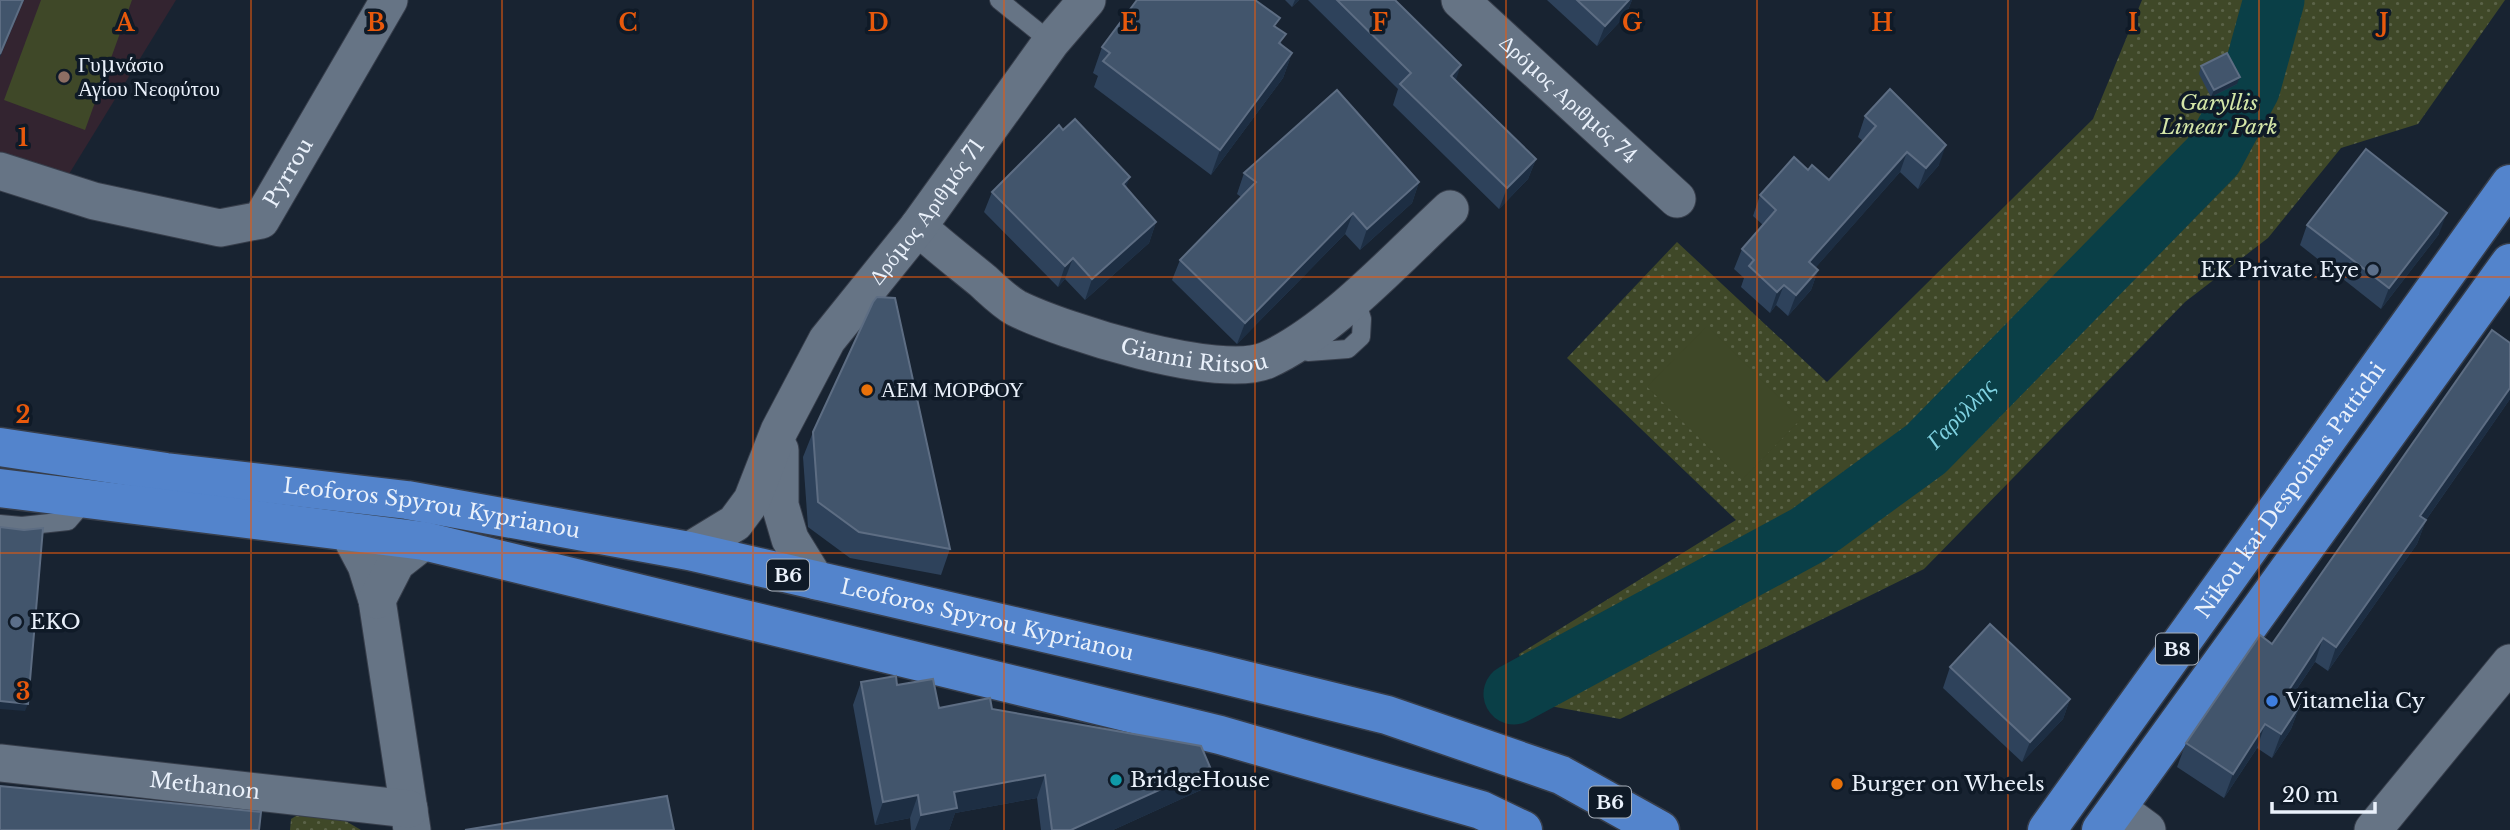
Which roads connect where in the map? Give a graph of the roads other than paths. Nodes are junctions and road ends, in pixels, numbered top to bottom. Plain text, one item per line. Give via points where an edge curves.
1 (389, 0) edge
2 (999, 0) edge
3 (1087, 0) edge
4 (1460, 0) edge
5 (1051, 42) junction
6 (0, 171) edge
7 (2510, 184) edge
8 (1677, 199) dead end
9 (1450, 209) dead end
10 (918, 227) junction
11 (2510, 263) edge
12 (779, 431) junction
13 (0, 447) edge
14 (0, 488) edge
15 (87, 499) junction
16 (0, 524) edge
17 (349, 533) junction
18 (424, 541) junction
19 (690, 551) junction
20 (816, 581) junction
21 (377, 600) junction
22 (2510, 663) edge
23 (0, 763) edge
24 (411, 820) edge
25 (2122, 823) edge
26 (1523, 830) edge
27 (1660, 830) edge
28 (2047, 830) edge
29 (2373, 830) edge

1 - 6 street, Pyrrou via 261,220 220,228 94,201
2 - 5 lane
3 - 5 street, Δρόμος Αριθμός 71
4 - 8 street, Δρόμος Αριθμός 74
5 - 10 street, Δρόμος Αριθμός 71
7 - 28 main road, Nikou kai Despoinas Pattichi / B8
9 - 10 street, Gianni Ritsou via 1297,344 1264,362 1230,365 1157,354 1076,333 1014,307
10 - 12 street, Δρόμος Αριθμός 71 via 827,340
11 - 25 main road, Nikou kai Despoinas Pattichi / B8
12 - 19 street, Δρόμος Αριθμός 71 via 751,500 735,523
12 - 20 street, Δρόμος Αριθμός 71 via 780,505 790,539
13 - 19 main road, Leoforos Spyrou Kyprianou / B6 via 407,500
14 - 15 main road, Leoforos Spyrou Kyprianou / B6
15 - 16 lane via 68,521 22,527
15 - 17 main road, Leoforos Spyrou Kyprianou / B6
17 - 18 main road, Leoforos Spyrou Kyprianou / B6
17 - 21 street
18 - 21 street via 396,564
18 - 26 main road, Leoforos Spyrou Kyprianou / B6 via 1220,735 1481,810
19 - 20 main road, Leoforos Spyrou Kyprianou / B6
20 - 27 main road, Leoforos Spyrou Kyprianou / B6 via 1387,715 1561,775
21 - 24 street
22 - 29 street
23 - 24 street, Methanon

